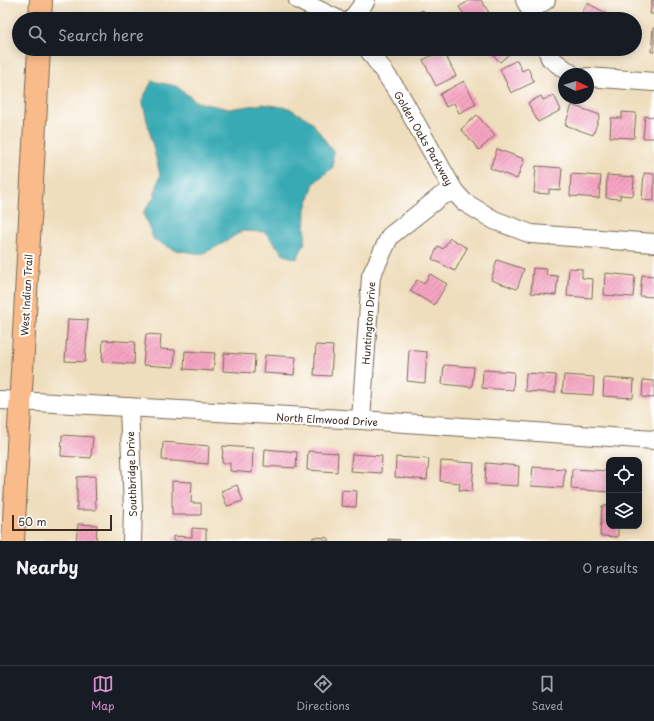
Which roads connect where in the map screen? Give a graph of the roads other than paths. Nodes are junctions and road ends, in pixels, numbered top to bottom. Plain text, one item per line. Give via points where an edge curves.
1 (42, 0) edge
2 (298, 0) edge
3 (366, 0) edge
4 (546, 0) edge
5 (530, 10) edge
6 (41, 12) edge
7 (323, 12) edge
8 (357, 12) edge
9 (38, 56) edge
10 (373, 56) edge
11 (549, 56) edge
12 (563, 68) edge
13 (594, 77) edge
14 (654, 82) edge
15 (454, 191) junction
16 (654, 243) edge
17 (10, 401) edge
18 (129, 407) junction
19 (361, 420) junction
20 (654, 440) edge
21 (13, 541) edge
22 (132, 541) edge

1 - 6 main road
2 - 7 street
3 - 8 street
4 - 5 street
9 - 17 main road, West Indian Trail
10 - 15 street, Golden Oaks Parkway via 399,93
11 - 12 street
13 - 14 street
15 - 16 street, Golden Oaks Parkway via 464,202 494,220 531,234
15 - 19 street, Huntington Drive via 441,196 390,236 371,276
17 - 18 street, North Elmwood Drive
17 - 21 main road, West Indian Trail
18 - 19 street, North Elmwood Drive
18 - 22 street, Southbridge Drive
19 - 20 street, North Elmwood Drive

